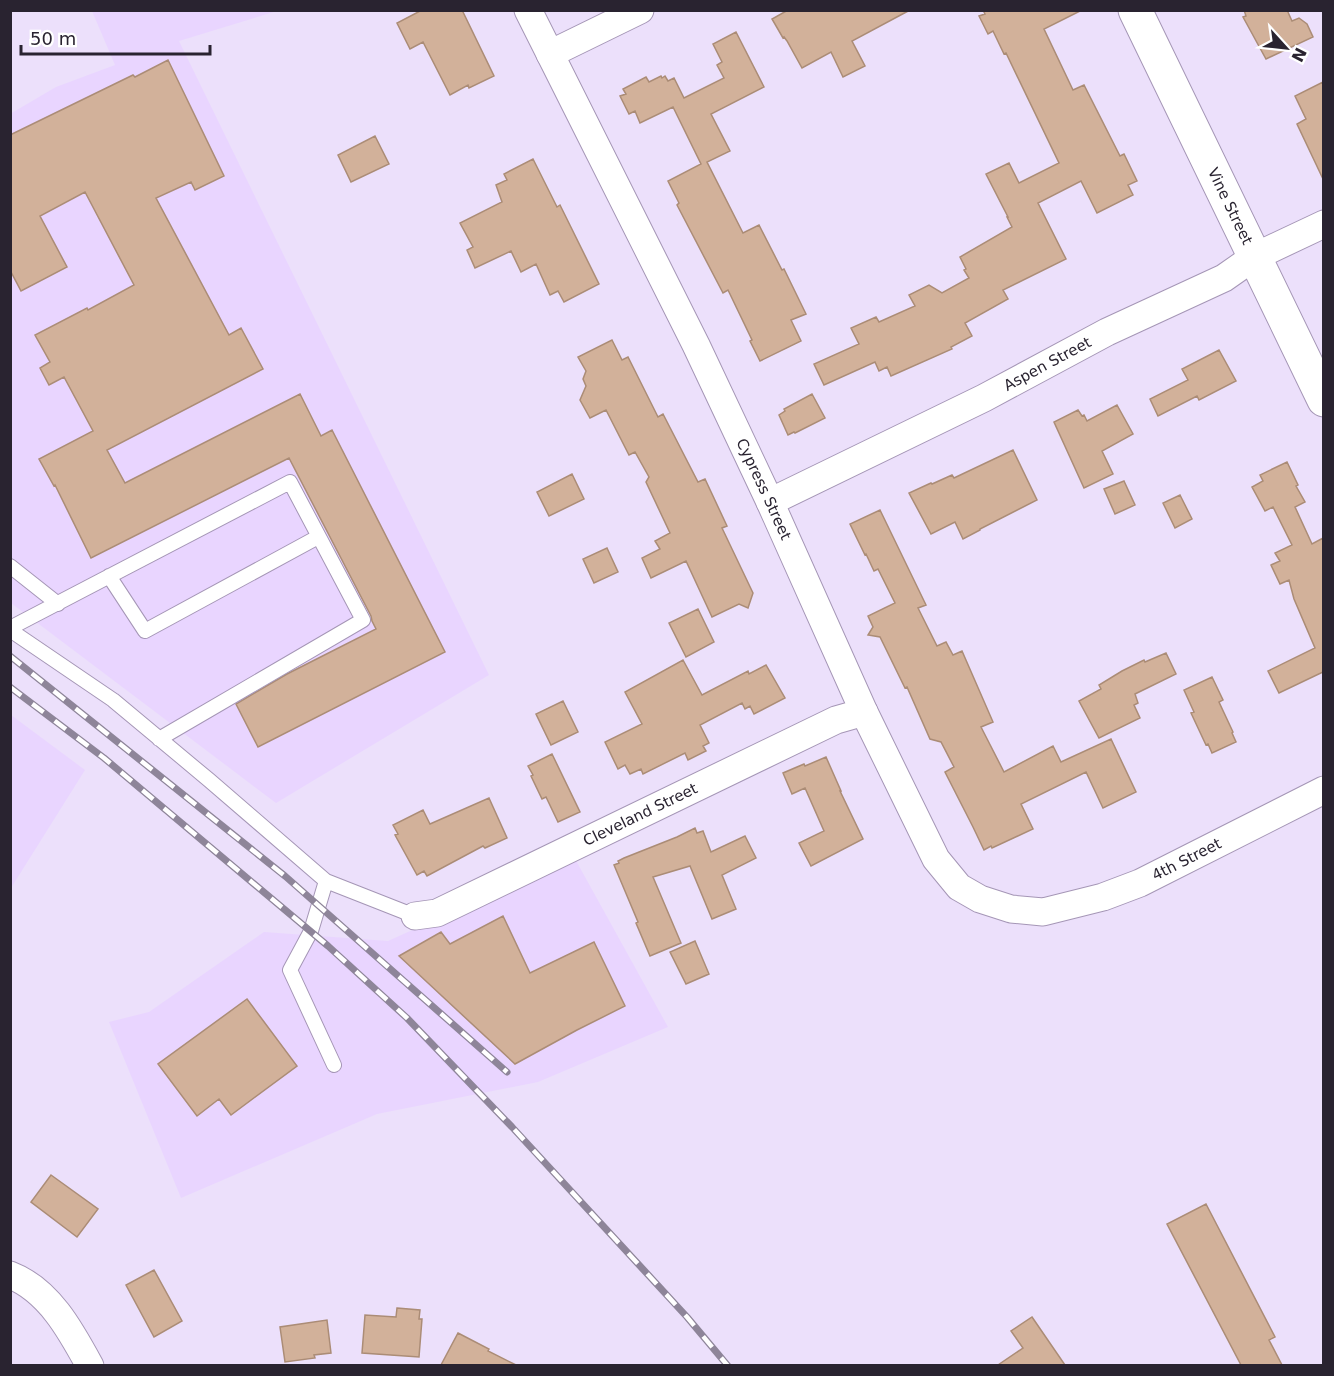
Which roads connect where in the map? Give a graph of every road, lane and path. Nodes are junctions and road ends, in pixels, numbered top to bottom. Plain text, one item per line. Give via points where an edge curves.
1 (528, 10) edge
2 (640, 10) edge
3 (1135, 10) edge
4 (550, 54) junction
5 (1323, 224) edge
6 (1254, 257) junction
7 (1323, 400) edge
8 (771, 502) junction
9 (318, 537) junction
10 (10, 566) edge
11 (109, 576) junction
12 (58, 604) junction
13 (10, 629) edge
14 (864, 712) junction
15 (159, 739) junction
16 (1323, 790) edge
17 (326, 881) junction
18 (1043, 912) joint
19 (415, 916) joint
20 (333, 1065) dead end
21 (10, 1275) edge
22 (90, 1365) edge

1 - 4 street, Cypress Street
2 - 4 street
3 - 6 street, Vine Street
4 - 8 street, Cypress Street
5 - 6 street, Aspen Street
6 - 7 street, Vine Street
6 - 8 street, Aspen Street via 1224,278 1107,332 984,398
8 - 14 street, Cypress Street
9 - 11 lane via 145,631
9 - 11 lane via 290,482
9 - 15 lane via 363,620
10 - 12 lane
11 - 12 lane
12 - 13 lane
13 - 15 lane via 113,700
14 - 18 street, Cypress Street via 936,859 958,887 1011,909
14 - 19 street, Cleveland Street via 836,720 437,914
15 - 17 lane
16 - 18 street, 4th Street via 1140,884
17 - 19 lane
17 - 20 lane via 311,931 290,969
21 - 22 street via 45,1298

